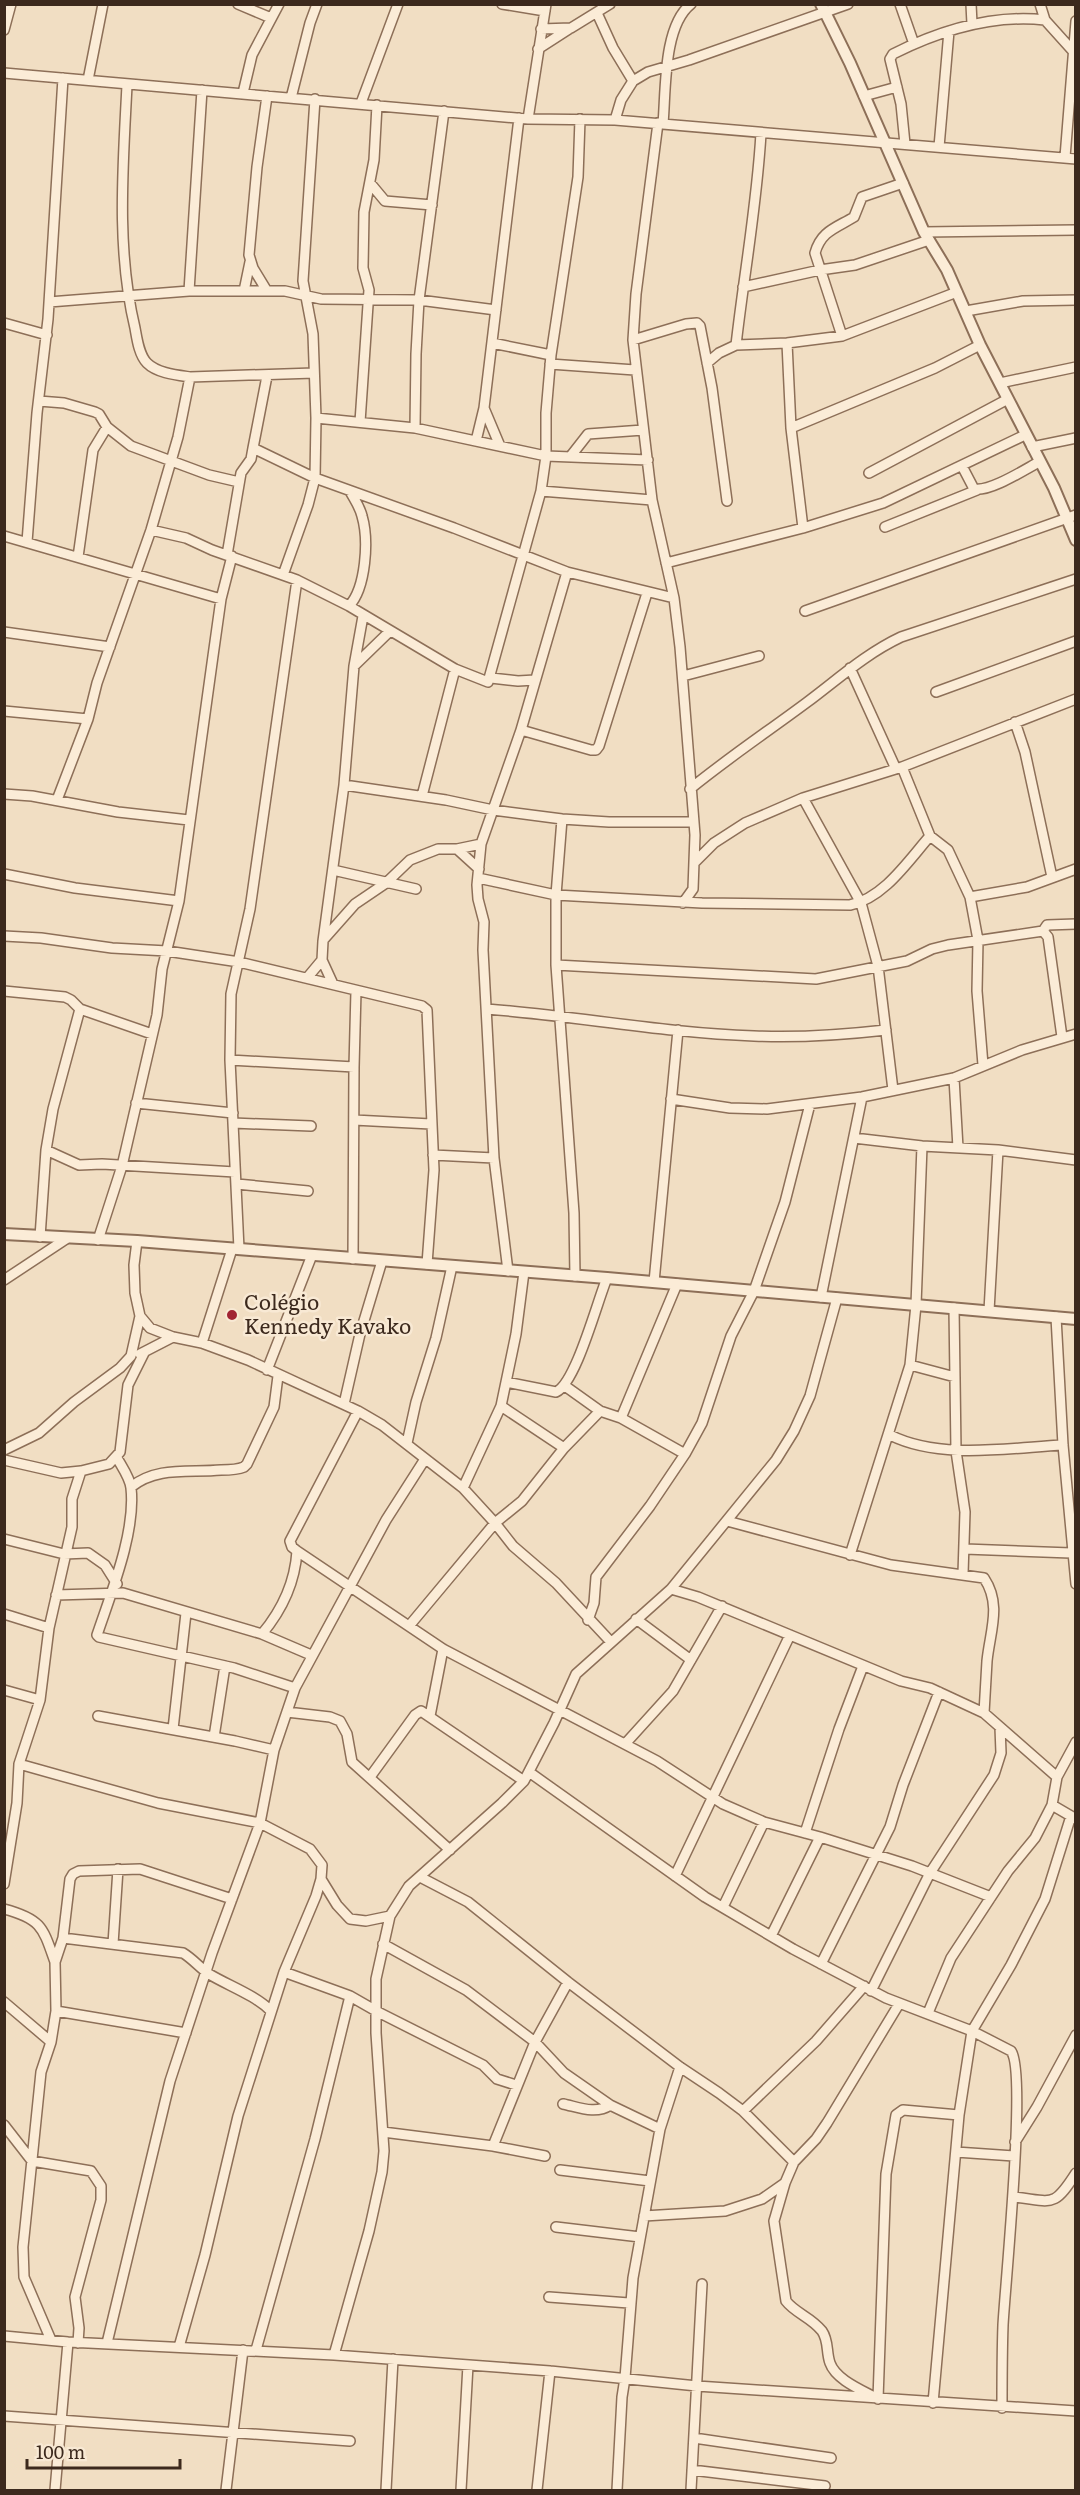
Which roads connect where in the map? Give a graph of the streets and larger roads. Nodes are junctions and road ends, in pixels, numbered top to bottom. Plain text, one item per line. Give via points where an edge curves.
1 (11, 4) edge
2 (103, 4) edge
3 (238, 4) edge
4 (279, 4) edge
5 (317, 4) edge
6 (398, 4) edge
7 (502, 4) edge
8 (610, 4) edge
9 (691, 4) edge
10 (848, 4) edge
11 (900, 4) edge
12 (971, 4) edge
13 (1040, 4) edge
14 (545, 8) edge
15 (823, 8) edge
16 (597, 13) junction
17 (271, 18) junction
18 (1045, 20) junction
19 (1076, 21) edge
20 (972, 24) junction
21 (571, 28) junction
22 (541, 29) junction
23 (4, 30) edge
24 (949, 31) junction
25 (914, 44) junction
26 (538, 49) junction
27 (1072, 50) junction
28 (668, 67) junction
29 (4, 73) edge
30 (63, 78) junction
31 (88, 80) junction
32 (633, 81) junction
33 (127, 85) junction
34 (897, 87) junction
35 (202, 90) junction
36 (243, 93) junction
37 (267, 96) junction
38 (864, 96) junction
39 (291, 98) junction
40 (315, 99) junction
41 (361, 103) junction
42 (377, 105) junction
43 (444, 111) junction
44 (523, 118) junction
45 (580, 119) junction
46 (615, 120) junction
47 (661, 123) junction
48 (761, 133) junction
49 (886, 143) junction
50 (905, 144) junction
51 (939, 147) junction
52 (1065, 157) junction
53 (1076, 159) edge
54 (370, 183) junction
55 (903, 183) junction
56 (432, 205) junction
57 (1076, 230) edge
58 (927, 236) junction
59 (250, 262) junction
60 (820, 270) junction
61 (303, 281) junction
62 (742, 287) junction
63 (189, 291) junction
64 (244, 291) junction
65 (267, 291) junction
66 (285, 291) junction
67 (957, 292) junction
68 (127, 296) junction
69 (306, 297) junction
70 (369, 298) junction
71 (321, 299) junction
72 (419, 300) junction
73 (1076, 300) edge
74 (49, 302) junction
75 (496, 310) junction
76 (966, 311) junction
77 (310, 312) junction
78 (4, 323) edge
79 (47, 335) junction
80 (842, 336) junction
81 (633, 340) junction
82 (492, 343) junction
83 (787, 343) junction
84 (736, 345) junction
85 (980, 345) junction
86 (550, 360) junction
87 (707, 363) junction
88 (1076, 368) edge
89 (635, 370) junction
90 (314, 373) junction
91 (267, 376) junction
92 (190, 377) junction
93 (1000, 383) junction
94 (1008, 399) junction
95 (39, 401) junction
96 (484, 408) junction
97 (316, 418) junction
98 (360, 422) junction
99 (106, 427) junction
100 (415, 428) junction
101 (791, 428) junction
102 (642, 430) junction
103 (1025, 435) junction
104 (1076, 438) edge
105 (476, 441) junction
106 (500, 446) junction
107 (1032, 447) junction
108 (253, 448) junction
109 (546, 456) junction
110 (570, 457) junction
111 (171, 460) junction
112 (648, 460) junction
113 (1039, 462) junction
114 (962, 466) junction
115 (869, 473) dead end
116 (315, 478) junction
117 (239, 482) junction
118 (977, 490) junction
119 (350, 491) junction
120 (541, 491) junction
121 (652, 500) junction
122 (727, 501) dead end
123 (1070, 517) edge
124 (885, 527) dead end
125 (802, 528) junction
126 (151, 530) junction
127 (4, 536) edge
128 (1076, 540) edge
129 (27, 542) junction
130 (229, 555) junction
131 (525, 556) junction
132 (78, 557) junction
133 (666, 563) junction
134 (567, 572) junction
135 (136, 574) junction
136 (283, 575) junction
137 (1076, 579) edge
138 (297, 580) junction
139 (647, 593) junction
140 (674, 598) junction
141 (221, 599) junction
142 (349, 606) junction
143 (805, 611) dead end
144 (363, 616) junction
145 (4, 632) edge
146 (389, 632) junction
147 (1076, 641) edge
148 (110, 646) junction
149 (759, 656) dead end
150 (354, 666) junction
151 (850, 668) junction
152 (455, 669) junction
153 (683, 676) junction
154 (491, 678) junction
155 (536, 680) junction
156 (936, 692) dead end
157 (1076, 699) edge
158 (4, 711) edge
159 (88, 719) junction
160 (1015, 722) junction
161 (521, 730) junction
162 (899, 768) junction
163 (344, 785) junction
164 (690, 789) junction
165 (4, 794) edge
166 (422, 796) junction
167 (803, 798) junction
168 (57, 800) junction
169 (493, 810) junction
170 (562, 819) junction
171 (189, 820) junction
172 (694, 822) junction
173 (930, 836) junction
174 (481, 844) junction
175 (457, 849) junction
176 (695, 862) junction
177 (1076, 869) edge
178 (333, 870) junction
179 (478, 873) junction
180 (4, 874) edge
181 (1052, 877) junction
182 (386, 883) junction
183 (416, 889) dead end
184 (693, 890) junction
185 (556, 895) junction
186 (970, 897) junction
187 (179, 901) junction
188 (683, 903) junction
189 (702, 903) junction
190 (861, 903) junction
191 (1076, 924) edge
192 (1044, 930) junction
193 (4, 936) edge
194 (978, 940) junction
195 (323, 941) junction
196 (167, 951) junction
197 (322, 960) junction
198 (239, 962) junction
199 (556, 965) junction
200 (878, 966) junction
201 (307, 978) junction
202 (333, 984) junction
203 (356, 991) junction
204 (6, 994) edge
205 (80, 1009) junction
206 (487, 1009) junction
207 (560, 1015) junction
208 (678, 1030) junction
209 (886, 1030) junction
210 (152, 1034) junction
211 (1076, 1034) edge
212 (1062, 1037) junction
213 (230, 1060) junction
214 (983, 1065) junction
215 (354, 1067) junction
216 (954, 1078) junction
217 (893, 1090) junction
218 (862, 1097) junction
219 (671, 1099) junction
220 (136, 1103) junction
221 (810, 1104) junction
222 (233, 1118) junction
223 (354, 1120) junction
224 (431, 1125) junction
225 (311, 1126) dead end
226 (854, 1138) junction
227 (921, 1146) junction
228 (958, 1148) junction
229 (46, 1150) junction
230 (998, 1150) junction
231 (433, 1155) junction
232 (495, 1158) junction
233 (1076, 1160) edge
234 (122, 1166) junction
235 (235, 1172) junction
236 (237, 1184) junction
237 (308, 1191) dead end
238 (4, 1234) edge
239 (40, 1237) junction
240 (66, 1239) junction
241 (98, 1240) junction
242 (137, 1241) junction
243 (235, 1249) junction
244 (312, 1255) junction
245 (353, 1258) junction
246 (382, 1261) junction
247 (427, 1264) junction
248 (452, 1266) junction
249 (508, 1271) junction
250 (524, 1272) junction
251 (575, 1276) junction
252 (607, 1278) junction
253 (4, 1280) edge
254 (654, 1282) junction
255 (678, 1284) junction
256 (754, 1291) junction
257 (821, 1297) junction
258 (837, 1298) junction
259 (916, 1305) junction
260 (954, 1308) junction
261 (989, 1311) junction
262 (140, 1316) junction
263 (1056, 1317) junction
264 (1076, 1319) edge
265 (173, 1337) junction
266 (202, 1343) junction
267 (144, 1353) junction
268 (130, 1356) junction
269 (910, 1365) junction
270 (267, 1370) junction
271 (278, 1376) junction
272 (955, 1377) junction
273 (506, 1382) junction
274 (565, 1386) junction
275 (344, 1404) junction
276 (501, 1406) junction
277 (358, 1411) junction
278 (600, 1411) junction
279 (621, 1418) junction
280 (890, 1435) junction
281 (407, 1443) junction
282 (1063, 1445) junction
283 (564, 1448) junction
284 (4, 1450) edge
285 (956, 1451) junction
286 (685, 1454) junction
287 (117, 1458) junction
288 (425, 1459) junction
289 (4, 1460) edge
290 (81, 1471) junction
291 (129, 1482) junction
292 (1071, 1484) edge
293 (463, 1488) junction
294 (727, 1521) junction
295 (495, 1523) junction
296 (4, 1539) edge
297 (966, 1549) junction
298 (297, 1551) junction
299 (1071, 1553) junction
300 (64, 1554) junction
301 (850, 1555) junction
302 (963, 1574) junction
303 (114, 1581) junction
304 (1076, 1584) edge
305 (351, 1588) junction
306 (671, 1589) junction
307 (111, 1593) junction
308 (123, 1593) junction
309 (56, 1595) junction
310 (722, 1606) junction
311 (186, 1613) junction
312 (4, 1614) edge
313 (636, 1619) junction
314 (588, 1620) junction
315 (409, 1626) junction
316 (49, 1628) junction
317 (262, 1634) junction
318 (790, 1635) junction
319 (610, 1641) junction
320 (443, 1649) junction
321 (311, 1655) junction
322 (182, 1657) junction
323 (691, 1660) junction
324 (225, 1666) junction
325 (863, 1666) junction
326 (295, 1688) junction
327 (4, 1690) edge
328 (939, 1692) junction
329 (40, 1700) junction
330 (560, 1709) junction
331 (287, 1712) junction
332 (984, 1713) junction
333 (98, 1716) dead end
334 (430, 1716) junction
335 (1000, 1727) junction
336 (173, 1729) junction
337 (214, 1737) junction
338 (1076, 1742) edge
339 (625, 1744) junction
340 (274, 1750) junction
341 (19, 1764) junction
342 (526, 1776) junction
343 (370, 1777) junction
344 (1057, 1777) junction
345 (712, 1798) junction
346 (1052, 1805) junction
347 (1073, 1818) edge
348 (764, 1822) junction
349 (260, 1823) junction
350 (805, 1833) junction
351 (820, 1837) junction
352 (450, 1850) junction
353 (876, 1855) junction
354 (118, 1869) junction
355 (930, 1873) junction
356 (420, 1876) junction
357 (675, 1876) junction
358 (321, 1879) junction
359 (4, 1884) edge
360 (991, 1898) junction
361 (232, 1899) junction
362 (723, 1907) junction
363 (4, 1909) edge
364 (390, 1916) junction
365 (771, 1936) junction
366 (63, 1938) junction
367 (113, 1944) junction
368 (383, 1944) junction
369 (55, 1962) junction
370 (822, 1964) junction
371 (206, 1972) junction
372 (285, 1972) junction
373 (568, 1982) junction
374 (867, 1988) junction
375 (350, 1996) junction
376 (4, 2002) edge
377 (899, 2004) junction
378 (56, 2011) junction
379 (271, 2011) junction
380 (378, 2012) junction
381 (928, 2013) junction
382 (972, 2031) junction
383 (186, 2033) junction
384 (1076, 2035) edge
385 (51, 2042) junction
386 (535, 2042) junction
387 (680, 2067) junction
388 (516, 2085) junction
389 (563, 2104) dead end
390 (610, 2105) junction
391 (743, 2111) junction
392 (959, 2115) junction
393 (4, 2125) edge
394 (660, 2129) junction
395 (382, 2132) junction
396 (1015, 2143) junction
397 (493, 2146) junction
398 (956, 2152) junction
399 (545, 2156) dead end
400 (1014, 2156) junction
401 (32, 2161) junction
402 (794, 2162) junction
403 (560, 2170) dead end
404 (1076, 2173) edge
405 (650, 2181) junction
406 (785, 2183) junction
407 (1013, 2197) junction
408 (644, 2216) junction
409 (556, 2227) dead end
410 (640, 2237) junction
411 (702, 2284) dead end
412 (549, 2296) dead end
413 (629, 2303) junction
414 (4, 2336) edge
415 (51, 2340) junction
416 (73, 2342) junction
417 (107, 2343) junction
418 (179, 2347) junction
419 (243, 2350) junction
420 (256, 2350) junction
421 (334, 2355) junction
422 (393, 2359) junction
423 (468, 2365) junction
424 (550, 2371) junction
425 (625, 2378) junction
426 (697, 2386) junction
427 (878, 2399) junction
428 (933, 2403) junction
429 (1002, 2408) junction
430 (1076, 2411) edge
431 (4, 2416) edge
432 (62, 2420) junction
433 (233, 2434) junction
434 (694, 2438) junction
435 (350, 2441) dead end
436 (831, 2458) dead end
437 (692, 2470) junction
438 (825, 2486) dead end
439 (55, 2490) edge
440 (226, 2490) edge
441 (386, 2490) edge
442 (461, 2490) edge
443 (537, 2490) edge
444 (617, 2490) edge
445 (691, 2490) edge

1 - 23 street
2 - 31 street
3 - 17 street
4 - 17 street
5 - 39 street
6 - 41 street
7 - 14 street
8 - 16 street
9 - 28 street via 673,30
10 - 15 street
11 - 25 street
12 - 20 street
13 - 18 street
14 - 22 street
15 - 28 street
15 - 38 street
16 - 21 street
16 - 32 street
17 - 36 street via 252,55
18 - 20 street
18 - 27 street
19 - 27 street
20 - 24 street
21 - 22 street
21 - 26 street
22 - 26 street
24 - 25 street
24 - 51 street
25 - 34 street via 892,54 890,59
26 - 44 street
27 - 52 street
28 - 32 street
28 - 47 street
29 - 30 street
30 - 31 street
30 - 74 street
31 - 33 street
32 - 46 street
33 - 35 street
33 - 68 street via 122,185
34 - 38 street
34 - 50 street
35 - 36 street
35 - 63 street
36 - 37 street
37 - 39 street
37 - 59 street
38 - 49 street
39 - 40 street
40 - 41 street
40 - 61 street
41 - 42 street
42 - 43 street
42 - 54 street
43 - 44 street
43 - 56 street
44 - 45 street
44 - 75 street
45 - 46 street
45 - 86 street via 578,177
46 - 47 street
47 - 48 street
47 - 81 street
48 - 49 street
48 - 62 street via 752,239
49 - 50 street
49 - 55 street
50 - 51 street
51 - 52 street
52 - 53 street
54 - 56 street via 385,201
54 - 70 street via 364,212 363,257
55 - 58 street
55 - 60 street via 862,197 854,217 824,233 815,253
56 - 72 street
57 - 58 street
58 - 60 street via 855,265
58 - 67 street
59 - 64 street
59 - 65 street
60 - 62 street
60 - 80 street
61 - 66 street
61 - 69 street
62 - 84 street
63 - 64 street
63 - 68 street
64 - 65 street
65 - 66 street
66 - 69 street
67 - 76 street
67 - 80 street
68 - 74 street
68 - 92 street via 145,362
69 - 71 street
69 - 77 street
70 - 71 street
70 - 72 street
70 - 98 street
71 - 77 street
72 - 75 street
72 - 100 street
73 - 76 street via 1023,301
74 - 79 street
75 - 82 street
76 - 85 street
77 - 90 street
78 - 79 street
79 - 95 street
80 - 83 street
81 - 87 street via 697,323
81 - 89 street
82 - 86 street
82 - 96 street
83 - 84 street
83 - 101 street
84 - 87 street
85 - 93 street
85 - 101 street
86 - 89 street
86 - 109 street
87 - 122 street
88 - 93 street
89 - 102 street
90 - 91 street
90 - 97 street
91 - 92 street
91 - 108 street
92 - 111 street
93 - 94 street
94 - 103 street
94 - 115 street
95 - 99 street via 95,412
95 - 129 street
96 - 105 street
96 - 106 street
97 - 98 street
97 - 116 street
98 - 100 street
99 - 111 street via 131,446
99 - 132 street via 93,450
100 - 105 street
101 - 125 street
102 - 110 street via 588,434
102 - 112 street
103 - 107 street
103 - 114 street
104 - 107 street
105 - 106 street
106 - 109 street
107 - 113 street
108 - 116 street
108 - 117 street
109 - 110 street
109 - 120 street
110 - 112 street
111 - 117 street
111 - 126 street
112 - 121 street
113 - 118 street
113 - 123 street
114 - 118 street
114 - 125 street via 883,503
116 - 119 street
116 - 136 street
117 - 130 street
118 - 124 street
119 - 131 street
119 - 142 street via 363,517 365,547 358,591
120 - 121 street
120 - 131 street
121 - 133 street
123 - 128 street
123 - 143 street
125 - 133 street
126 - 130 street via 186,538
126 - 135 street
127 - 129 street
129 - 132 street
130 - 136 street
130 - 141 street
131 - 134 street
131 - 154 street via 510,597
132 - 135 street
133 - 140 street
134 - 139 street
134 - 155 street
135 - 141 street
135 - 148 street
136 - 138 street
137 - 151 street via 901,637
138 - 142 street
138 - 198 street
139 - 140 street
139 - 161 street via 596,750
140 - 153 street
141 - 171 street
142 - 144 street
144 - 146 street
144 - 150 street
145 - 148 street
146 - 150 street
146 - 152 street
147 - 156 street
148 - 159 street
149 - 153 street
150 - 163 street
151 - 162 street
151 - 164 street
152 - 154 street via 484,682
152 - 166 street
153 - 164 street
154 - 155 street
155 - 161 street
157 - 160 street
158 - 159 street
159 - 168 street
160 - 162 street
160 - 181 street
161 - 169 street
162 - 167 street
162 - 173 street
163 - 166 street
163 - 178 street
164 - 172 street
165 - 168 street
166 - 169 street
167 - 176 street via 729,832
167 - 190 street
168 - 171 street
169 - 170 street
169 - 174 street
170 - 172 street
170 - 185 street
171 - 187 street
172 - 176 street
173 - 186 street via 948,850
173 - 190 street via 888,882
174 - 175 street
174 - 179 street
175 - 179 street
175 - 182 street via 427,852 410,860
176 - 184 street
177 - 181 street
178 - 182 street
178 - 195 street
179 - 185 street
179 - 206 street
180 - 187 street via 75,888
181 - 186 street via 1027,887
182 - 183 street
182 - 195 street via 355,904
184 - 188 street
184 - 189 street
185 - 188 street
185 - 199 street
186 - 194 street
187 - 196 street
188 - 189 street
189 - 190 street
190 - 200 street
191 - 192 street via 1047,925
192 - 194 street
192 - 212 street
193 - 196 street
194 - 200 street via 932,948 906,961
194 - 214 street via 977,991
195 - 197 street
196 - 198 street
196 - 210 street
197 - 201 street
197 - 202 street
198 - 201 street
198 - 213 street via 231,994
199 - 200 street via 805,979
199 - 207 street
200 - 209 street
201 - 202 street
202 - 203 street
203 - 215 street
203 - 224 street via 427,1010
204 - 205 street via 65,997
205 - 210 street
205 - 229 street
206 - 207 street
206 - 232 street
207 - 208 street
207 - 251 street
208 - 209 street via 791,1037
208 - 219 street
209 - 217 street
210 - 220 street
211 - 212 street
212 - 214 street
213 - 215 street
213 - 222 street
214 - 216 street
215 - 223 street
216 - 217 street
216 - 228 street
217 - 218 street
218 - 221 street
218 - 226 street
219 - 221 street via 730,1108
219 - 254 street
220 - 222 street
220 - 234 street
221 - 256 street via 785,1202
222 - 225 street
222 - 235 street
223 - 224 street
223 - 245 street
224 - 231 street
226 - 227 street
226 - 257 street
227 - 228 street
227 - 259 street
228 - 230 street
229 - 234 street via 74,1164
229 - 239 street
230 - 233 street
230 - 261 street
231 - 232 street
231 - 247 street
232 - 249 street
234 - 235 street
234 - 241 street
235 - 236 street
236 - 237 street
236 - 243 street
238 - 239 street
239 - 240 street
240 - 241 street
240 - 253 street
241 - 242 street
242 - 243 street
242 - 262 street via 134,1280
243 - 244 street
243 - 266 street
244 - 245 street
244 - 270 street
245 - 246 street
246 - 247 street
246 - 275 street
247 - 248 street
248 - 249 street
248 - 281 street
249 - 250 street
250 - 251 street
250 - 273 street
251 - 252 street
252 - 254 street
252 - 274 street
254 - 255 street
255 - 256 street
255 - 279 street
256 - 257 street
256 - 286 street via 731,1336 702,1423
257 - 258 street
258 - 259 street
258 - 294 street via 801,1417 776,1460
259 - 260 street
259 - 269 street
260 - 261 street
260 - 272 street
261 - 263 street
262 - 265 street via 150,1328
262 - 268 street
263 - 264 street
263 - 282 street
265 - 266 street
265 - 267 street
266 - 270 street
267 - 268 street
267 - 287 street via 128,1385
268 - 284 street via 39,1433
269 - 272 street
269 - 280 street
270 - 271 street
271 - 275 street
271 - 291 street via 274,1407 248,1464 240,1469 157,1473
272 - 285 street
273 - 274 street via 556,1392
273 - 276 street
274 - 278 street
275 - 277 street
276 - 283 street
276 - 293 street
277 - 281 street
277 - 298 street via 293,1534 290,1541
278 - 279 street
278 - 283 street
279 - 286 street
280 - 285 street via 902,1441
280 - 301 street
281 - 288 street
282 - 285 street
282 - 292 street
283 - 295 street via 522,1501
285 - 297 street
286 - 314 street via 596,1577
287 - 290 street via 102,1467
287 - 291 street
288 - 293 street
288 - 305 street
289 - 290 street via 54,1472
290 - 300 street via 72,1499 72,1527
291 - 303 street via 128,1526
292 - 299 street
293 - 295 street
294 - 301 street
294 - 306 street
295 - 314 street
295 - 315 street
296 - 300 street
297 - 299 street
297 - 302 street
298 - 305 street
298 - 317 street via 296,1569 282,1607
299 - 304 street
300 - 303 street via 88,1553 105,1565
300 - 309 street
301 - 302 street via 922,1571
302 - 332 street via 984,1578 995,1612
303 - 307 street
303 - 308 street
305 - 315 street
305 - 321 street
306 - 310 street
306 - 313 street
307 - 308 street
307 - 309 street
307 - 322 street via 99,1637
308 - 311 street
309 - 316 street
310 - 318 street
310 - 323 street
311 - 317 street
311 - 322 street
312 - 316 street
313 - 319 street
313 - 323 street
314 - 319 street
315 - 320 street
316 - 329 street
317 - 321 street
318 - 325 street
318 - 345 street
319 - 330 street via 576,1674
320 - 330 street
320 - 334 street
321 - 326 street
322 - 324 street
322 - 336 street
323 - 339 street via 673,1691
324 - 326 street
324 - 337 street
325 - 328 street
325 - 350 street
326 - 331 street
327 - 329 street
328 - 332 street
328 - 353 street
329 - 341 street
330 - 339 street
330 - 342 street
331 - 340 street
331 - 343 street via 340,1721 347,1734 352,1762
332 - 335 street
333 - 336 street
334 - 342 street
334 - 343 street via 417,1712
335 - 344 street
335 - 355 street via 1001,1753 994,1775
336 - 337 street
337 - 340 street
338 - 344 street
339 - 345 street
340 - 349 street
341 - 349 street via 158,1803
341 - 359 street
342 - 352 street
342 - 357 street
343 - 352 street
344 - 346 street
345 - 348 street
345 - 357 street
346 - 347 street
346 - 360 street via 1035,1838
347 - 382 street via 1045,1899
348 - 350 street
348 - 362 street
349 - 358 street via 310,1849 322,1866
349 - 361 street
350 - 351 street
351 - 353 street
351 - 365 street
352 - 356 street
353 - 355 street
353 - 370 street
354 - 361 street via 140,1869
354 - 366 street via 74,1874
354 - 367 street
355 - 360 street
355 - 374 street
356 - 364 street via 398,1900
356 - 373 street via 468,1902
357 - 362 street
358 - 364 street via 351,1919 366,1921
358 - 372 street
360 - 381 street via 951,1958
361 - 371 street
362 - 365 street
363 - 369 street via 36,1921
364 - 368 street
365 - 370 street
366 - 367 street
366 - 369 street
367 - 371 street via 183,1953
368 - 380 street via 376,1979
368 - 386 street via 466,1990
369 - 378 street
370 - 374 street
371 - 379 street
371 - 383 street
372 - 375 street
372 - 379 street
373 - 386 street
373 - 387 street
374 - 377 street
374 - 391 street
375 - 380 street
375 - 420 street
376 - 385 street
377 - 381 street
377 - 402 street via 827,2123
378 - 383 street
378 - 385 street
379 - 418 street via 238,2116
380 - 388 street via 483,2065 496,2079
380 - 395 street
381 - 382 street
382 - 392 street
382 - 396 street via 1015,2055
383 - 417 street via 170,2081
384 - 396 street
385 - 401 street via 41,2072
386 - 388 street
386 - 390 street via 564,2073
387 - 391 street
387 - 394 street
388 - 397 street
389 - 390 street via 597,2111
390 - 394 street
391 - 402 street
392 - 398 street
392 - 427 street via 903,2110 896,2115 886,2174
393 - 401 street
394 - 405 street
395 - 397 street
395 - 421 street via 382,2172
396 - 400 street
397 - 399 street
398 - 400 street
398 - 428 street
400 - 407 street
401 - 415 street via 22,2263 27,2285
401 - 416 street via 91,2171 101,2186 75,2297 79,2328
402 - 406 street
403 - 405 street
404 - 407 street via 1056,2199
405 - 408 street
406 - 408 street via 762,2199 725,2211
406 - 427 street via 774,2228 786,2301 824,2334 835,2373
407 - 429 street via 1003,2324
408 - 410 street
409 - 410 street
410 - 413 street
411 - 426 street
412 - 413 street
413 - 425 street
414 - 415 street
415 - 416 street
416 - 417 street
416 - 432 street
417 - 418 street
418 - 419 street
419 - 420 street
419 - 433 street
420 - 421 street
421 - 422 street
422 - 423 street
422 - 441 street
423 - 424 street
423 - 442 street
424 - 425 street
424 - 443 street
425 - 426 street
425 - 444 street
426 - 427 street
426 - 434 street
427 - 428 street
428 - 429 street
429 - 430 street
431 - 432 street
432 - 433 street
432 - 439 street
433 - 435 street
433 - 440 street
434 - 436 street
434 - 437 street
437 - 438 street
437 - 445 street

